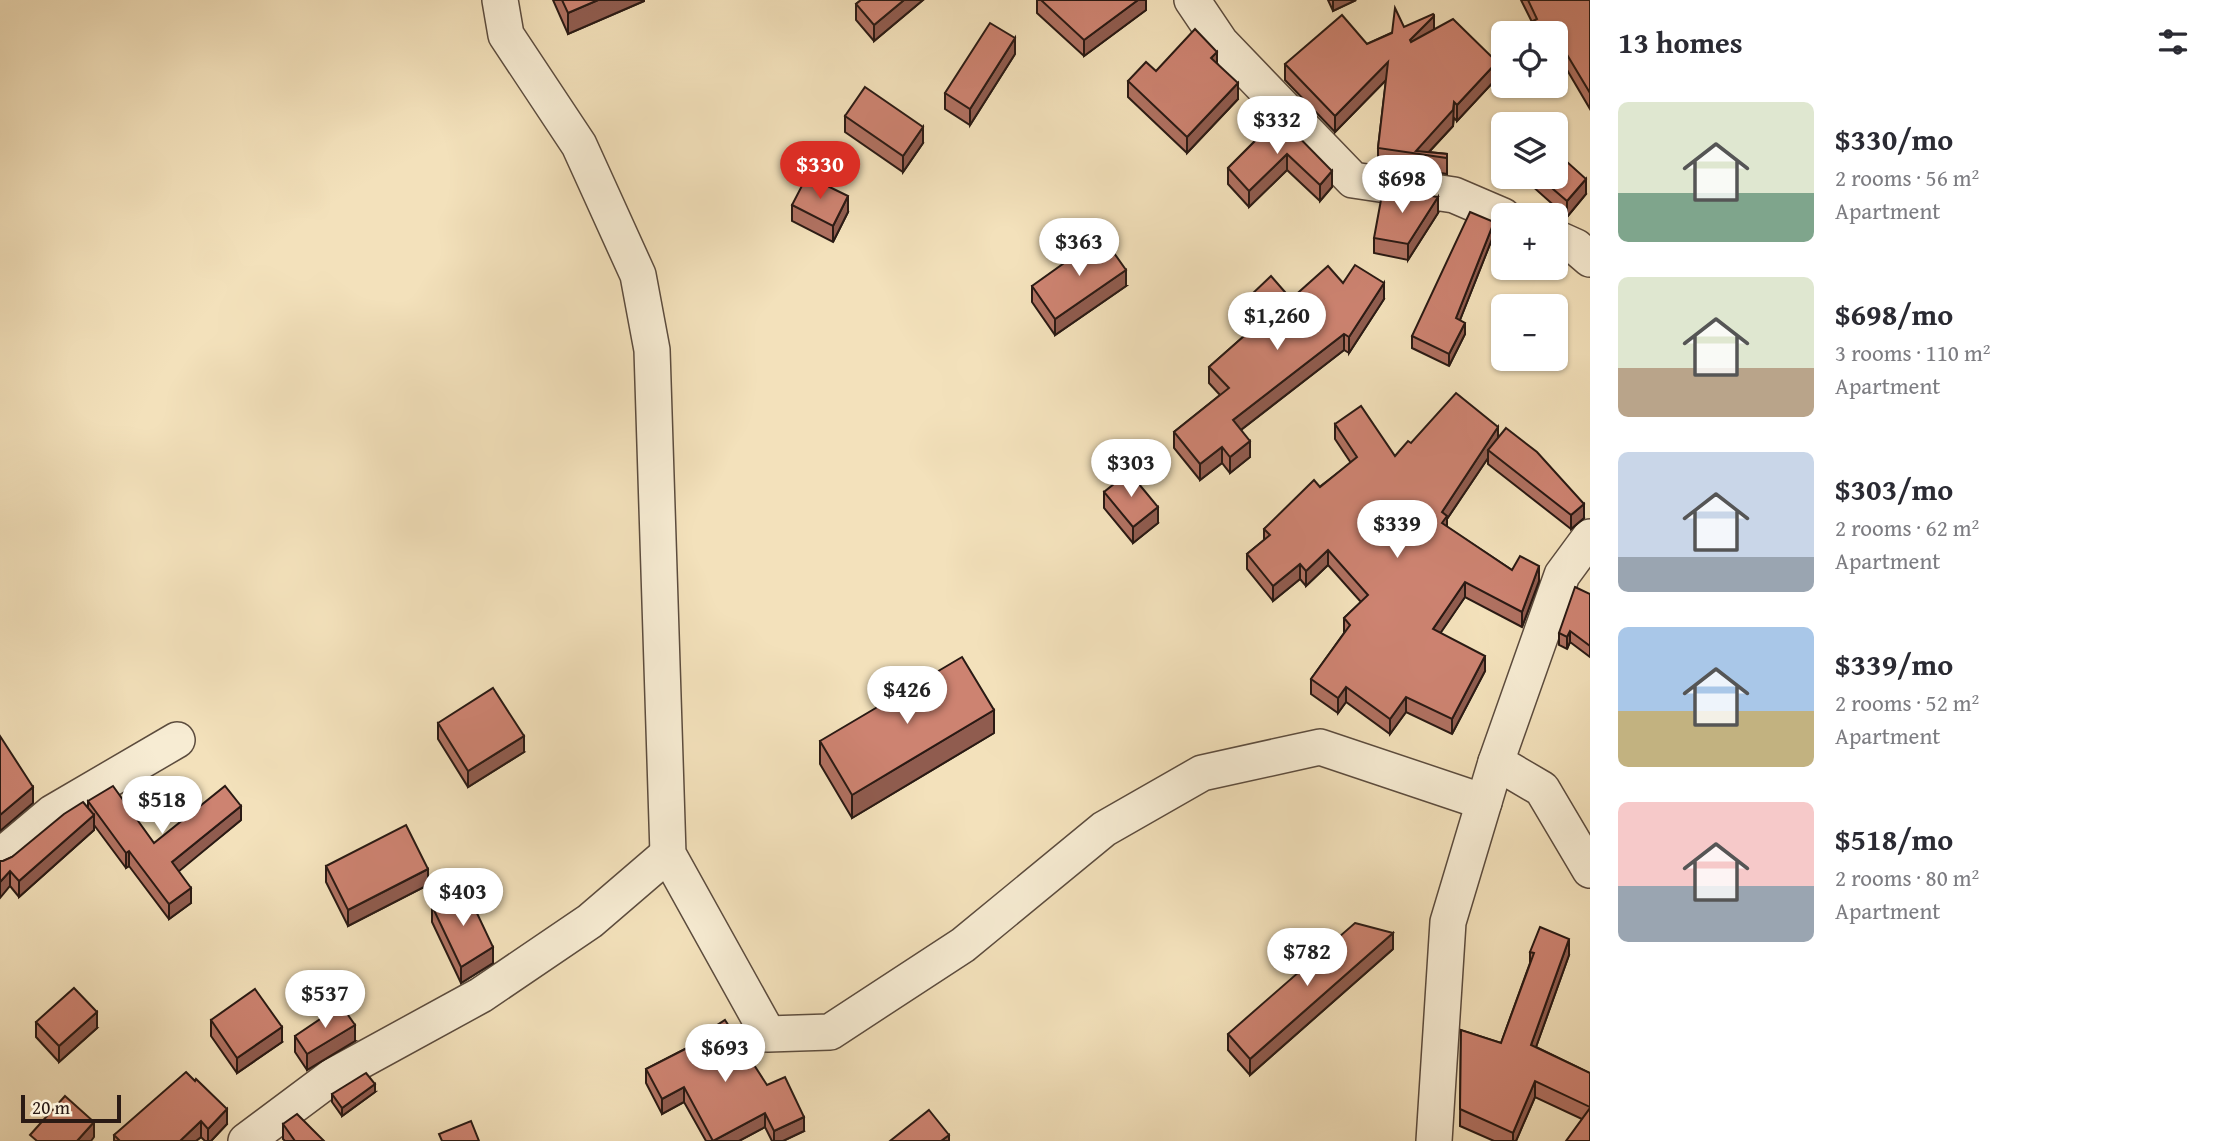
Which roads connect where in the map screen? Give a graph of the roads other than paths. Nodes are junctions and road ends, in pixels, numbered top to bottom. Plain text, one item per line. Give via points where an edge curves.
1 (500, 0) edge
2 (1192, 0) edge
3 (1491, 211) edge
4 (1568, 243) edge
5 (1590, 259) edge
6 (1590, 537) edge
7 (177, 740) dead end
8 (1496, 762) junction
9 (1484, 802) junction
10 (668, 854) junction
11 (0, 857) edge
12 (1590, 870) edge
13 (246, 1141) edge
14 (1434, 1141) edge

1 - 10 street via 506,36 579,145 638,275 652,351
2 - 3 street via 1220,43 1353,180 1454,195
4 - 5 street
6 - 8 street via 1562,575
7 - 11 street via 52,813
8 - 9 street
8 - 12 street via 1542,789
9 - 10 street via 1320,747 1202,773 1104,830 963,945 830,1032 768,1034
9 - 14 street via 1448,922
10 - 13 street via 590,921 481,995 333,1076

